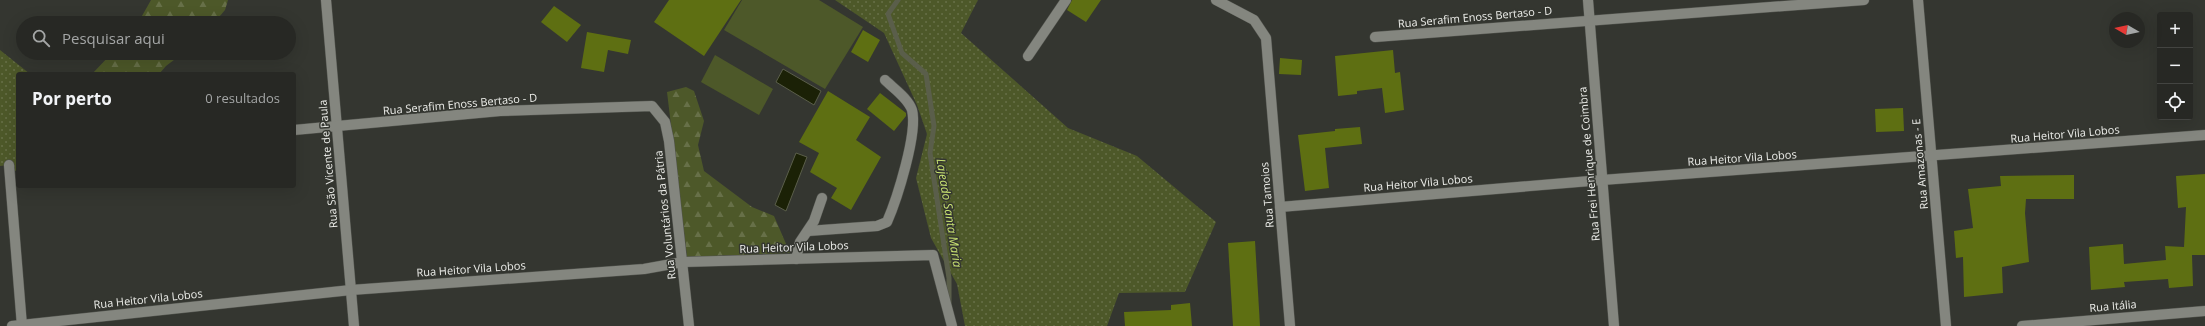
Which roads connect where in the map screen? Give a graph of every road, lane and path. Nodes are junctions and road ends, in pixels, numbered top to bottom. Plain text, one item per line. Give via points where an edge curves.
1 (326, 0) edge
2 (1066, 0) edge
3 (1216, 0) edge
4 (1232, 0) edge
5 (1588, 0) edge
6 (1864, 0) edge
7 (1918, 0) edge
8 (1239, 10) junction
9 (1589, 20) junction
10 (1375, 37) dead end
11 (1028, 56) dead end
12 (885, 80) dead end
13 (652, 106) joint
14 (337, 127) junction
15 (296, 130) edge
16 (2205, 135) edge
17 (1931, 157) junction
18 (9, 165) dead end
19 (1602, 180) junction
20 (822, 198) dead end
21 (1280, 207) junction
22 (808, 231) junction
23 (796, 259) junction
24 (683, 262) junction
25 (351, 290) junction
26 (2205, 311) edge
27 (12, 326) edge
28 (22, 326) edge
29 (354, 326) edge
30 (689, 326) edge
31 (952, 326) edge
32 (1290, 326) edge
33 (1614, 326) edge
34 (1946, 326) edge
35 (2022, 326) edge

1 - 14 street, Rua São Vicente de Paula
2 - 11 street
3 - 8 street
4 - 8 street
5 - 9 street, Rua Frei Henrique de Coimbra
6 - 9 street, Rua Serafim Enoss Bertaso - D
7 - 17 street, Rua Amazonas - E
8 - 21 street, Rua Tamoios via 1254,20 1266,38
9 - 10 street, Rua Serafim Enoss Bertaso - D
9 - 19 street, Rua Frei Henrique de Coimbra
12 - 22 street via 907,101 912,111 911,145 887,222 877,226
13 - 14 street, Rua Serafim Enoss Bertaso - D via 500,111
13 - 24 street, Rua Voluntários da Pátria via 665,122 669,141
14 - 15 street, Rua Serafim Enoss Bertaso - D
14 - 25 street, Rua São Vicente de Paula
16 - 17 street, Rua Heitor Vila Lobos
17 - 19 street, Rua Heitor Vila Lobos
17 - 34 street, Rua Amazonas - E
18 - 28 street
19 - 21 street, Rua Heitor Vila Lobos
19 - 33 street, Rua Frei Henrique de Coimbra
20 - 22 street
21 - 32 street, Rua Tamoios
22 - 23 street via 800,242
23 - 24 street, Rua Heitor Vila Lobos
23 - 31 street, Rua Heitor Vila Lobos via 933,255
24 - 25 street, Rua Heitor Vila Lobos via 644,269
24 - 30 street, Rua Voluntários da Pátria
25 - 28 street, Rua Heitor Vila Lobos
25 - 29 street, Rua São Vicente de Paula
26 - 35 street, Rua Itália
27 - 28 street, Rua Heitor Vila Lobos

